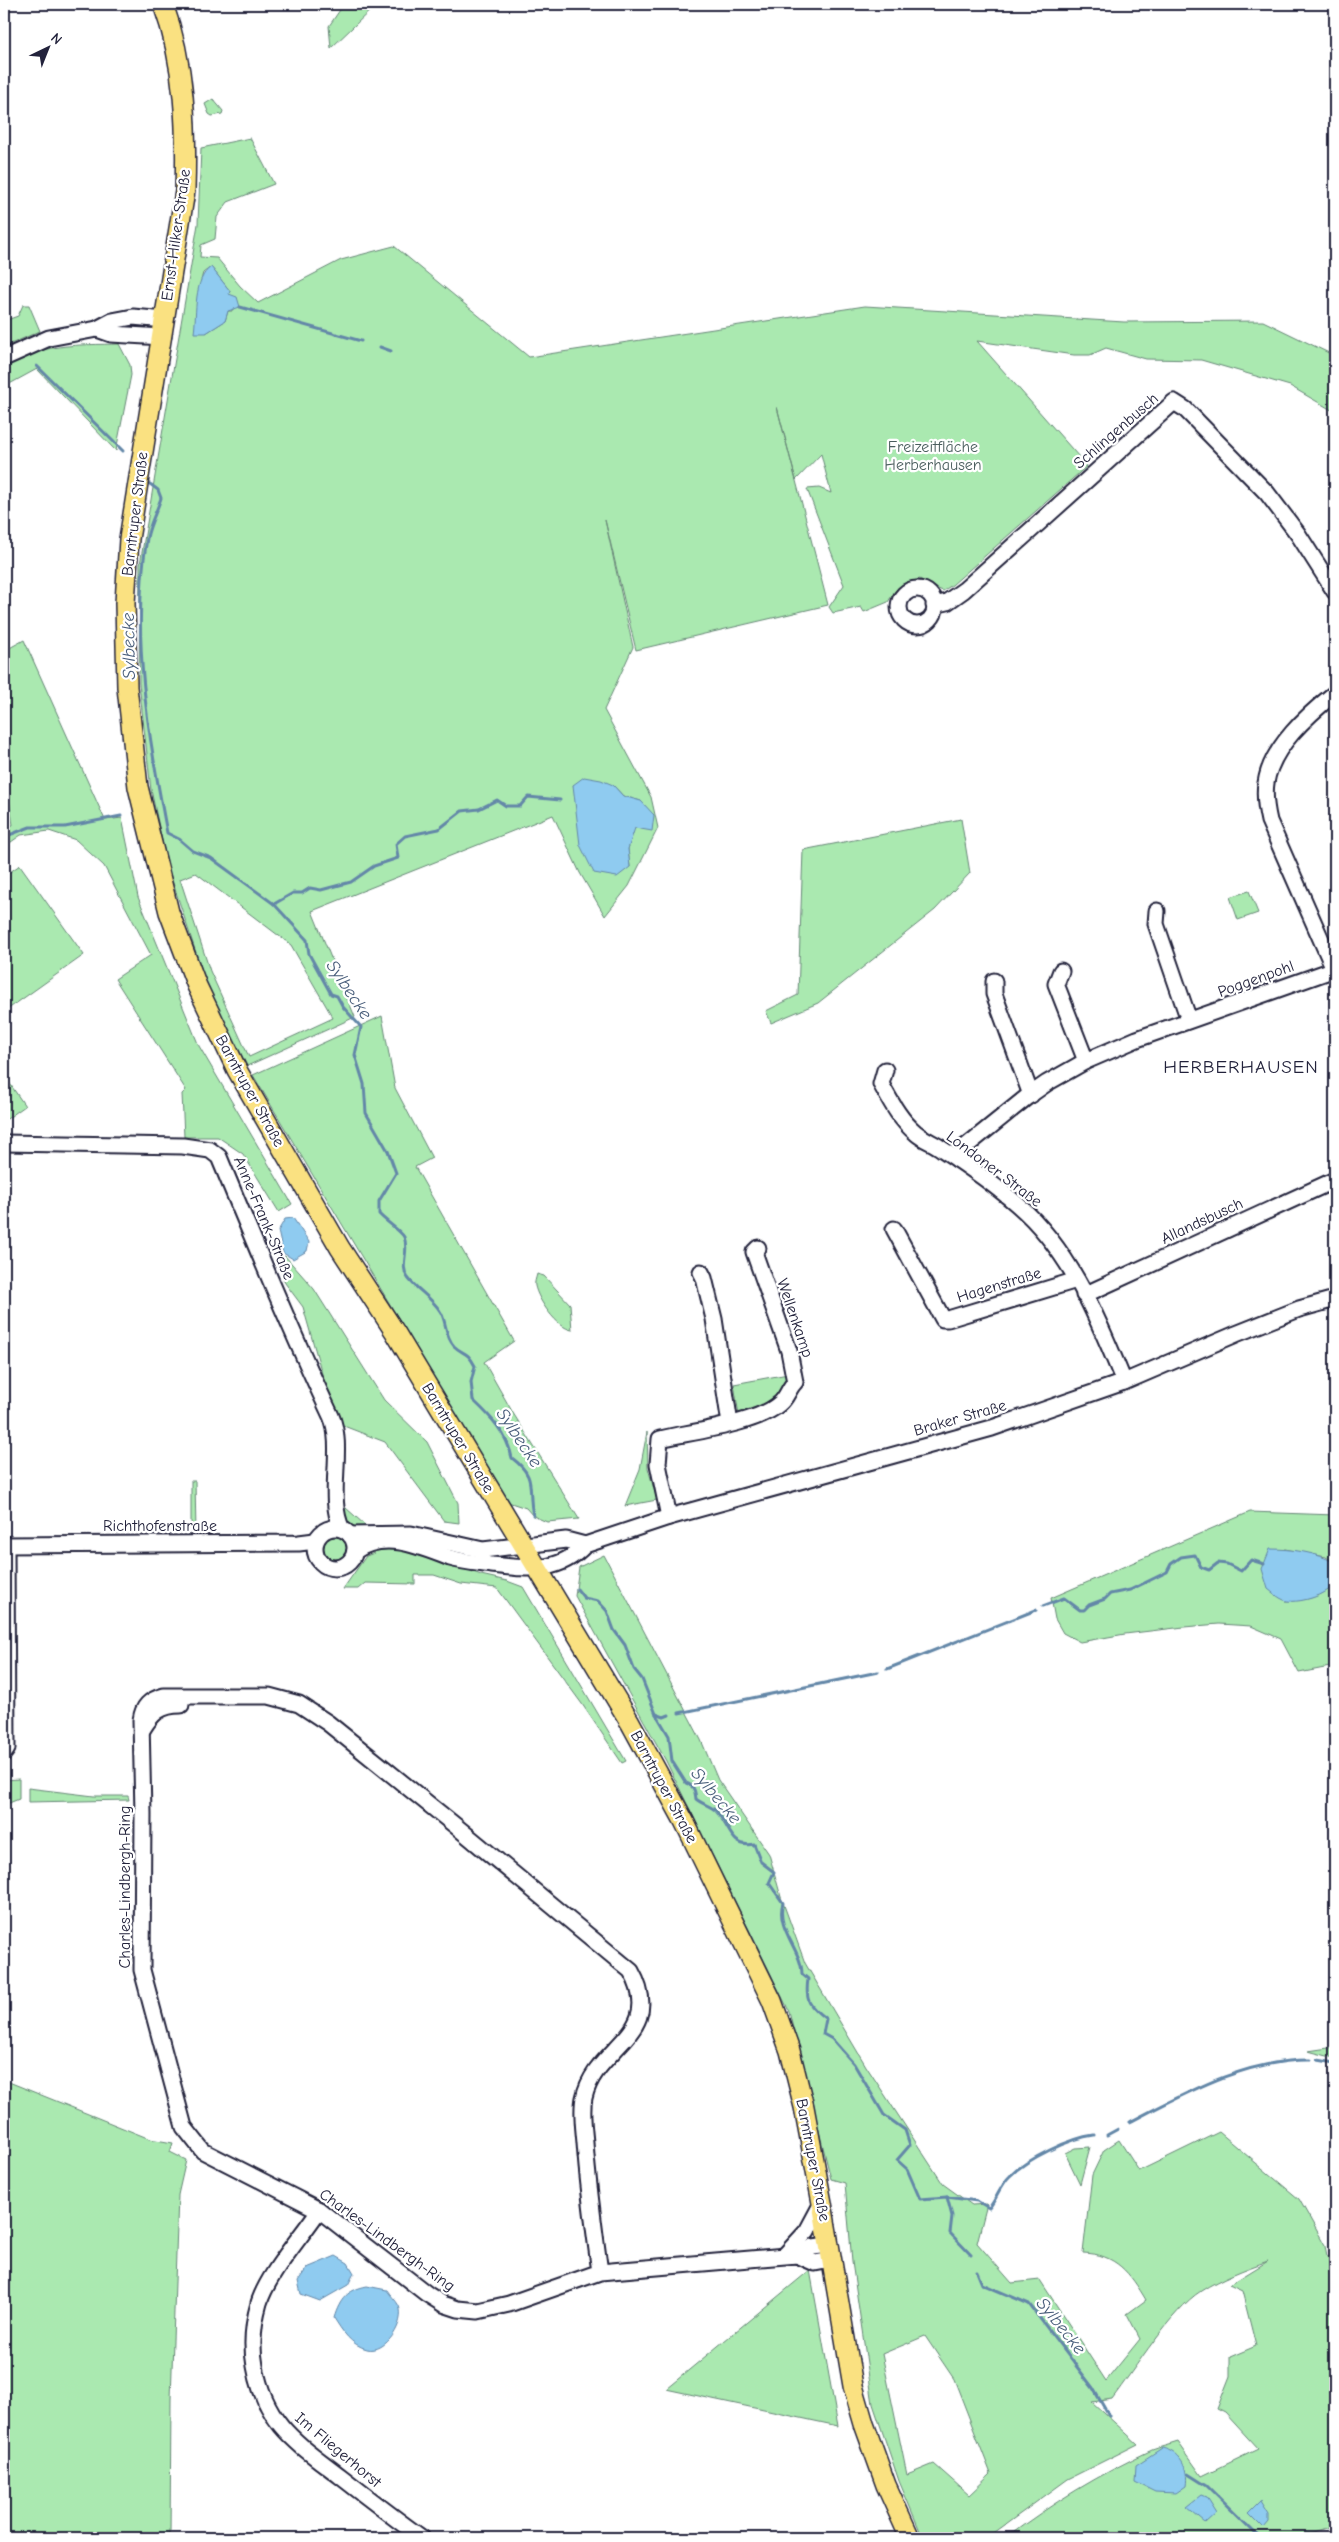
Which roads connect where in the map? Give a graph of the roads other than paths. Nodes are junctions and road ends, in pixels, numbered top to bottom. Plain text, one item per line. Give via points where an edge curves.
1 (163, 4) edge
2 (164, 328) junction
3 (4, 358) edge
4 (1335, 592) edge
5 (934, 604) dead end
6 (1335, 693) edge
7 (1157, 911) dead end
8 (1335, 970) edge
9 (1061, 971) dead end
10 (994, 981) dead end
11 (1189, 1020) junction
12 (1086, 1061) junction
13 (885, 1070) dead end
14 (1031, 1095) junction
15 (4, 1143) edge
16 (957, 1159) junction
17 (1335, 1180) edge
18 (894, 1228) dead end
19 (758, 1248) dead end
20 (701, 1272) dead end
21 (1077, 1280) junction
22 (1084, 1295) junction
23 (1335, 1299) edge
24 (1124, 1382) junction
25 (326, 1410) junction
26 (730, 1424) junction
27 (669, 1518) junction
28 (346, 1532) junction
29 (318, 1541) junction
30 (585, 1545) junction
31 (522, 1547) junction
32 (5, 1549) edge
33 (355, 1551) junction
34 (537, 1569) junction
35 (4, 1753) edge
36 (822, 2203) junction
37 (319, 2210) junction
38 (830, 2253) junction
39 (791, 2255) junction
40 (600, 2272) junction
41 (422, 2538) edge
42 (910, 2538) edge

1 - 2 main road, Ernst-Hilker-Straße via 180,71 186,151 184,200
2 - 3 street via 133,318 112,321 98,329 49,338
2 - 31 main road, Barntruper Straße via 129,539 125,603 127,687 138,787 169,912 197,986 247,1087 340,1248 395,1332
4 - 5 street, Schlingenbusch via 1267,493 1185,409 1174,402 964,590 947,602
6 - 8 street via 1294,731 1278,752 1266,782 1265,800 1269,821
7 - 11 street via 1156,924
8 - 11 street, Poggenpohl
9 - 12 street via 1056,984
10 - 14 street via 994,994
11 - 12 street, Poggenpohl
12 - 14 street, Poggenpohl
13 - 16 street, Londoner Straße via 881,1084 902,1120 918,1135
14 - 16 street, Poggenpohl via 965,1147
15 - 25 street, Anne-Frank-Straße via 183,1146 210,1150 219,1157
16 - 21 street, Londoner Straße via 1031,1217 1063,1254
17 - 22 street, Allandsbusch
18 - 21 street, Hagenstraße via 942,1319 948,1320
19 - 26 street, Wellenkamp via 754,1252 789,1351 795,1382 778,1406 760,1416
20 - 26 street via 714,1319
21 - 22 street, Londoner Straße
22 - 24 street, Londoner Straße
23 - 24 street, Braker Straße via 1236,1334
24 - 27 street, Braker Straße via 992,1428
25 - 28 street, Anne-Frank-Straße via 333,1427 336,1510
25 - 29 street, Anne-Frank-Straße via 328,1504
26 - 27 street, Wellenkamp via 660,1439 658,1464
27 - 30 street, Braker Straße
28 - 29 street via 334,1527
28 - 31 street via 411,1534 483,1550
28 - 33 street
29 - 32 street, Richthofenstraße
29 - 33 street via 320,1562 333,1568 348,1563
30 - 31 street, Braker Straße via 566,1540
30 - 34 street, Braker Straße via 576,1555
31 - 34 main road, Barntruper Straße
32 - 35 street via 7,1749
33 - 34 street via 370,1544 408,1542 452,1558
34 - 36 main road, Barntruper Straße via 668,1791 772,2001 790,2051
36 - 38 main road, Barntruper Straße
36 - 39 street
37 - 40 street, Charles-Lindbergh-Ring via 427,2294 458,2309 489,2309
37 - 40 street, Charles-Lindbergh-Ring via 203,2151 184,2127 142,1970 142,1730 159,1709 175,1705 266,1705 311,1713 328,1723 631,1970 642,1998 636,2025 593,2077 584,2098 588,2181
37 - 41 street, Im Fliegerhorst via 260,2302 252,2350 259,2388 270,2413 297,2442
38 - 39 street, Charles-Lindbergh-Ring via 815,2262
38 - 42 main road, Barntruper Straße via 853,2386 883,2476
39 - 40 street, Charles-Lindbergh-Ring

